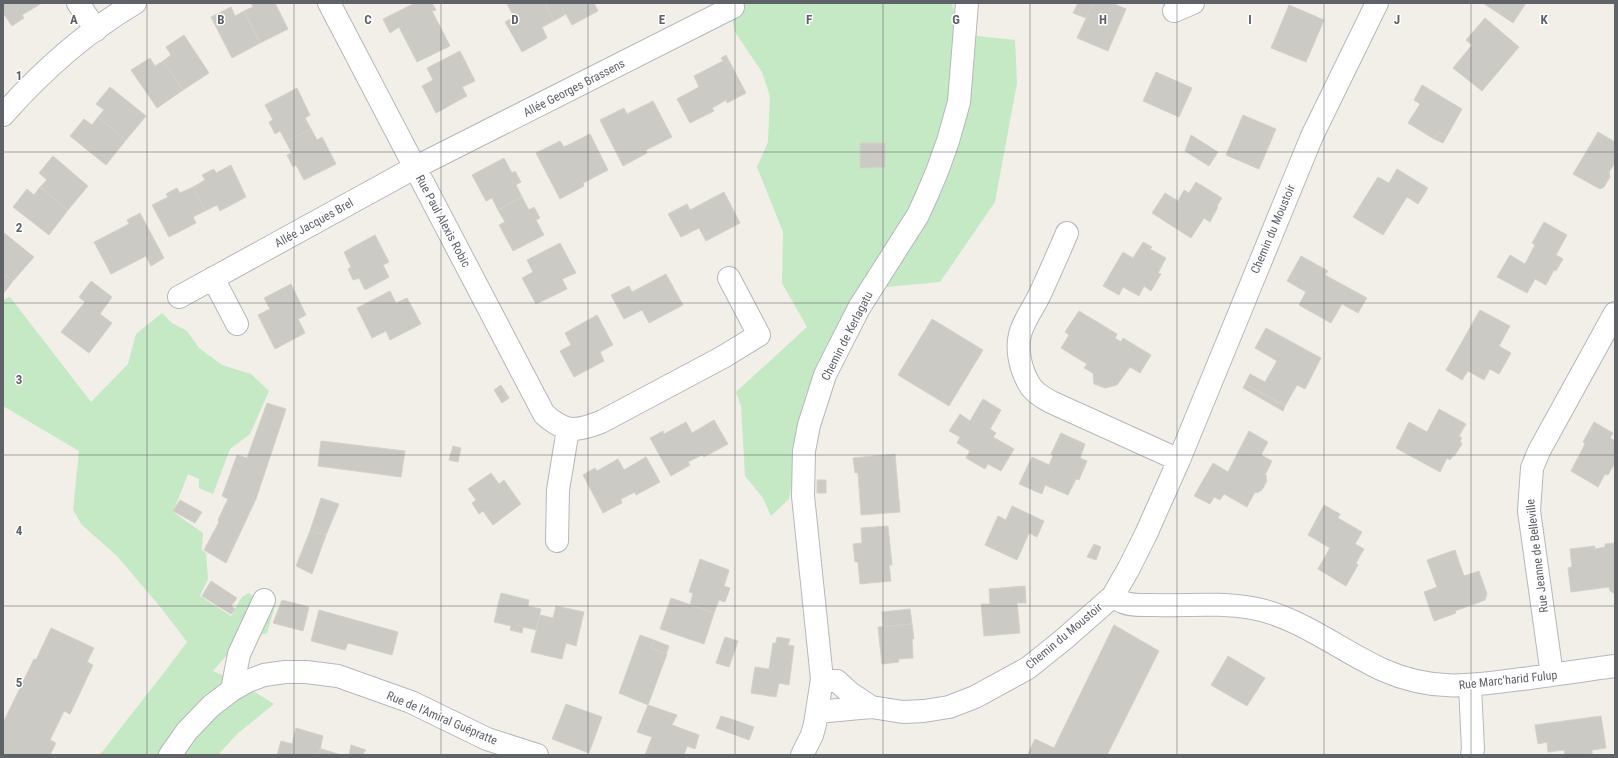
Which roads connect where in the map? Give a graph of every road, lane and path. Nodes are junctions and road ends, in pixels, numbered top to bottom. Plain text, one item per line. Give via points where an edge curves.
1 (78, 3) edge
2 (135, 3) edge
3 (329, 3) edge
4 (967, 3) edge
5 (1377, 3) edge
6 (733, 7) dead end
7 (96, 30) junction
8 (3, 114) edge
9 (414, 168) junction
10 (1067, 233) dead end
11 (213, 278) junction
12 (729, 278) dead end
13 (179, 297) dead end
14 (1615, 313) edge
15 (237, 324) dead end
16 (568, 429) junction
17 (1180, 460) junction
18 (557, 541) dead end
19 (1112, 596) junction
20 (264, 600) dead end
21 (1615, 666) edge
22 (1552, 675) junction
23 (822, 679) junction
24 (1470, 686) junction
25 (232, 690) junction
26 (871, 707) junction
27 (817, 712) junction
28 (170, 755) edge
29 (537, 755) edge
30 (802, 755) edge
31 (1472, 755) edge

1 - 7 street
2 - 7 street
3 - 9 street, Rue Paul Alexis Robic
4 - 23 street, Chemin de Kerlagatu via 959,102 938,169 918,215 859,308 835,355 809,425 804,451 803,496
5 - 17 street, Chemin du Moustoir via 1312,136
6 - 9 street, Allée Georges Brassens
7 - 8 street via 34,82
9 - 11 street, Allée Jacques Brel
9 - 16 street, Rue Paul Alexis Robic via 544,414 553,422
10 - 17 street via 1039,297 1022,327 1018,344 1022,369 1031,387 1051,402
11 - 13 street, Allée Jacques Brel
11 - 15 street
12 - 16 street via 759,335 601,422 584,429
14 - 22 street, Rue Jeanne de Belleville via 1539,450 1532,468 1529,511
16 - 18 street via 558,490
17 - 19 street, Chemin du Moustoir via 1129,568
19 - 24 street, Rue Marc'harid Fulup via 1123,602 1137,604 1255,608 1292,622 1364,661 1401,677 1435,685
19 - 26 street, Chemin du Moustoir via 1028,668 975,697 949,707 924,711 903,712
20 - 25 street via 239,654
21 - 22 street, Rue Marc'harid Fulup
22 - 24 street, Rue Marc'harid Fulup
23 - 26 street, Chemin du Moustoir via 837,681
23 - 27 street, Chemin de Kerlagatu
24 - 31 street
25 - 28 street, Rue de l'Amiral Guépratte via 211,706 187,731
25 - 29 street, Rue de l'Amiral Guépratte via 264,675 285,672 338,676 411,702 487,739
26 - 27 street, Chemin du Moustoir
27 - 30 street, Chemin de Kerlagatu via 812,735

